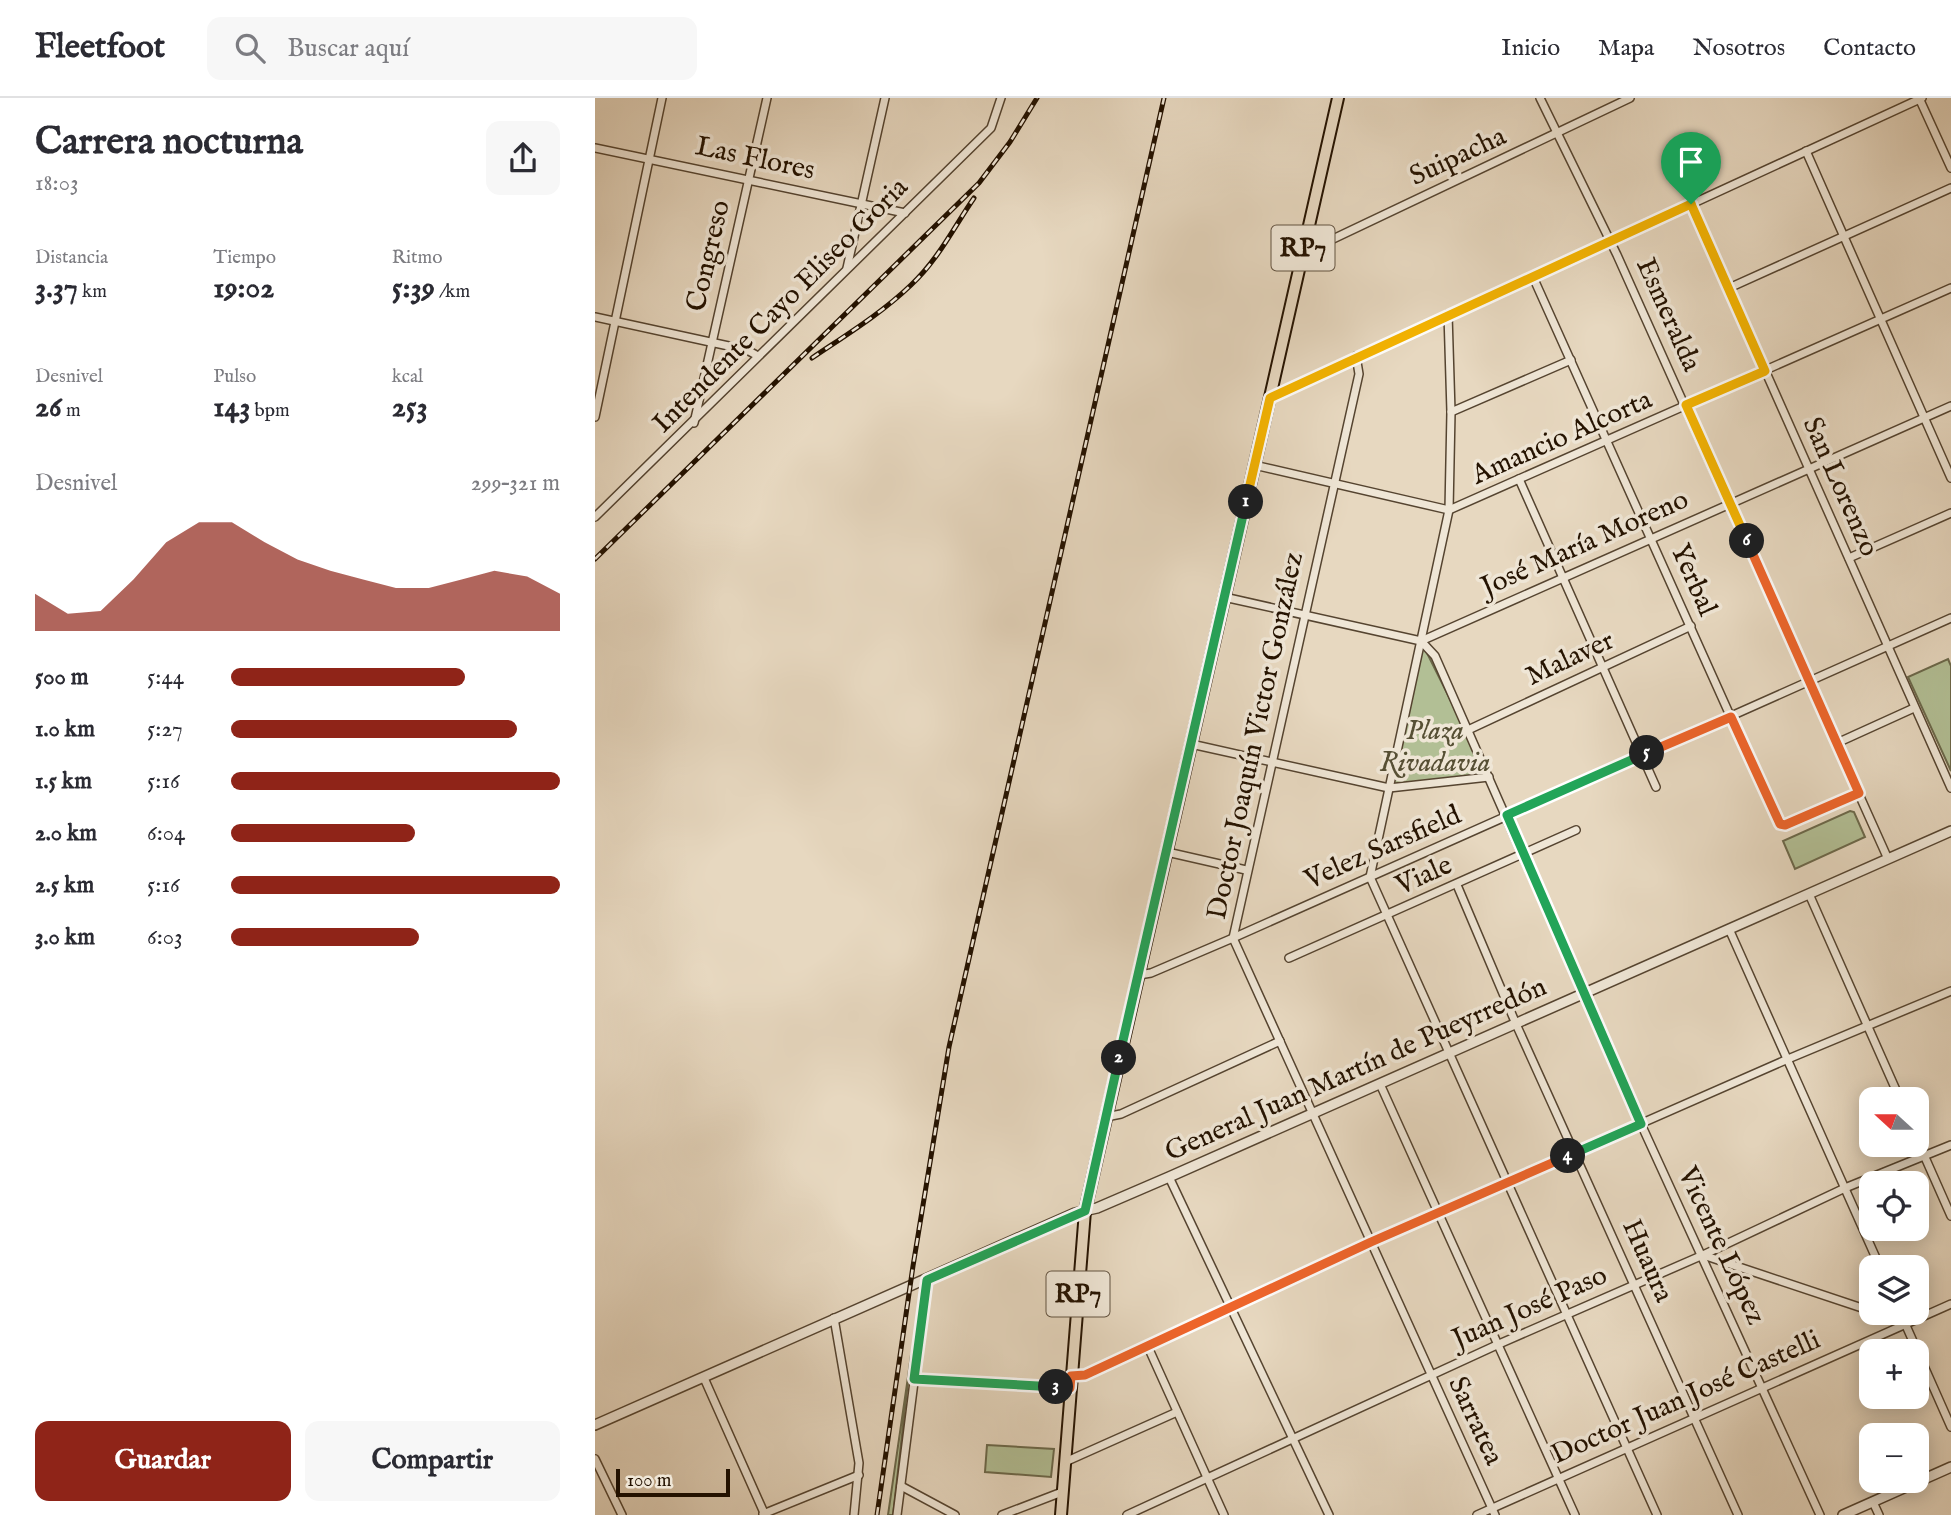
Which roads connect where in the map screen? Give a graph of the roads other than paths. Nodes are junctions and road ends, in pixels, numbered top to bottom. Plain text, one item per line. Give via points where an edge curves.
1 (662, 98) edge
2 (768, 98) edge
3 (885, 98) edge
4 (1001, 98) edge
5 (1338, 98) edge
6 (1540, 98) edge
7 (1630, 98) edge
8 (1920, 98) edge
9 (1557, 133) junction
10 (595, 148) edge
11 (1806, 151) junction
12 (649, 159) junction
13 (1951, 168) edge
14 (749, 179) junction
15 (1951, 188) edge
16 (862, 204) junction
17 (1691, 204) junction
18 (905, 213) junction
19 (1843, 237) junction
20 (1611, 241) junction
21 (1303, 247) junction
22 (846, 271) junction
23 (1533, 277) junction
24 (1729, 288) junction
25 (1951, 288) edge
26 (1448, 314) junction
27 (595, 317) edge
28 (1880, 318) junction
29 (615, 321) junction
30 (710, 342) junction
31 (758, 356) junction
32 (1356, 356) junction
33 (1571, 360) junction
34 (1765, 371) junction
35 (1270, 398) junction
36 (1686, 405) junction
37 (1951, 406) edge
38 (1451, 411) junction
39 (595, 417) edge
40 (1925, 418) junction
41 (694, 423) junction
42 (1606, 439) junction
43 (1254, 465) junction
44 (1809, 470) junction
45 (1951, 478) edge
46 (1519, 479) junction
47 (1334, 484) junction
48 (1730, 503) junction
49 (1448, 510) junction
50 (1951, 513) edge
51 (595, 517) edge
52 (1652, 538) junction
53 (1849, 558) junction
54 (1563, 576) junction
55 (1224, 597) junction
56 (1304, 615) junction
57 (1951, 618) edge
58 (1691, 626) junction
59 (1421, 641) junction
60 (1887, 646) junction
61 (1604, 666) junction
62 (1810, 681) junction
63 (1914, 708) junction
64 (1731, 717) junction
65 (1468, 730) junction
66 (1837, 743) junction
67 (1191, 744) junction
68 (1642, 755) junction
69 (1272, 762) junction
70 (1489, 777) junction
71 (1656, 787) dead end
72 (1389, 788) junction
73 (1951, 788) edge
74 (1859, 793) junction
75 (1507, 815) junction
76 (1576, 830) dead end
77 (1951, 831) edge
78 (1167, 852) junction
79 (1524, 855) junction
80 (1888, 859) junction
81 (1246, 870) junction
82 (1370, 877) junction
83 (1457, 885) junction
84 (1809, 894) junction
85 (1388, 915) junction
86 (1729, 929) junction
87 (1233, 938) junction
88 (1289, 958) dead end
89 (1139, 975) junction
90 (1951, 991) edge
91 (1585, 995) junction
92 (1516, 1024) junction
93 (1868, 1026) junction
94 (1280, 1041) junction
95 (1449, 1055) junction
96 (1788, 1059) junction
97 (1380, 1084) junction
98 (1895, 1087) edge
99 (1313, 1114) junction
100 (1106, 1117) junction
101 (1641, 1124) junction
102 (1951, 1145) edge
103 (1575, 1153) junction
104 (1929, 1153) edge
105 (1919, 1157) edge
106 (1925, 1157) edge
107 (1169, 1177) junction
108 (1506, 1184) junction
109 (1845, 1188) junction
110 (1085, 1211) junction
111 (1439, 1212) junction
112 (1951, 1216) edge
113 (1371, 1242) junction
114 (1703, 1255) junction
115 (1875, 1255) edge
116 (927, 1280) junction
117 (1635, 1284) junction
118 (1951, 1304) edge
119 (1859, 1308) edge
120 (1229, 1310) junction
121 (1929, 1313) edge
122 (1566, 1315) junction
123 (834, 1318) junction
124 (1901, 1325) edge
125 (1906, 1325) edge
126 (1499, 1344) junction
127 (1148, 1346) junction
128 (1431, 1375) junction
129 (1071, 1376) junction
130 (704, 1378) junction
131 (914, 1379) junction
132 (1070, 1388) junction
133 (1762, 1388) junction
134 (1177, 1412) junction
135 (1694, 1418) junction
136 (595, 1425) edge
137 (1951, 1427) edge
138 (1293, 1439) junction
139 (1627, 1448) junction
140 (595, 1459) edge
141 (1065, 1462) junction
142 (1951, 1467) edge
143 (859, 1475) junction
144 (1207, 1478) junction
145 (1559, 1479) junction
146 (901, 1486) junction
147 (1062, 1492) junction
148 (1873, 1502) junction
149 (1493, 1512) edge
150 (763, 1514) edge
151 (621, 1515) edge
152 (854, 1515) edge
153 (897, 1515) edge
154 (955, 1515) edge
155 (1002, 1515) edge
156 (1061, 1515) edge
157 (1127, 1515) edge
158 (1224, 1515) edge
159 (1329, 1515) edge
160 (1477, 1515) edge
161 (1575, 1515) edge
162 (1657, 1515) edge
163 (1738, 1515) edge
164 (1820, 1515) edge
165 (1843, 1515) edge
166 (1879, 1515) edge

1 - 12 street
2 - 14 street, Congreso
3 - 16 street
4 - 18 street, Intendente Cayo Eliseo Goria via 994,123
5 - 21 main road, RP7
6 - 9 street, Esmeralda
7 - 9 street, Suipacha
8 - 11 street
8 - 13 street
9 - 20 street, Esmeralda
9 - 21 street, Suipacha via 1314,248
10 - 12 street, Las Flores
11 - 17 street
11 - 19 street
12 - 14 street, Las Flores
12 - 29 street
14 - 16 street, Las Flores
14 - 30 street, Congreso
15 - 19 street
16 - 18 street, Las Flores
16 - 22 street
17 - 20 street
17 - 24 street, San Lorenzo
18 - 22 street, Intendente Cayo Eliseo Goria
19 - 24 street
19 - 28 street
20 - 23 street
20 - 36 street, Esmeralda
21 - 35 main road, RP7
22 - 31 street, Intendente Cayo Eliseo Goria
23 - 26 street
23 - 33 street, Yerbal
24 - 34 street, San Lorenzo
25 - 28 street, Amancio Alcorta
26 - 32 street
26 - 38 street
27 - 29 street
28 - 34 street, Amancio Alcorta
28 - 40 street
29 - 30 street
29 - 39 street
30 - 31 street
30 - 41 street, Congreso
31 - 41 street, Intendente Cayo Eliseo Goria
32 - 35 street
32 - 47 street, Doctor Joaquín Victor González via 1359,374
33 - 38 street
33 - 42 street, Yerbal
34 - 36 street, Amancio Alcorta
34 - 44 street, San Lorenzo
35 - 43 main road, RP7
36 - 42 street, Amancio Alcorta
36 - 48 street, Esmeralda
37 - 40 street, José María Moreno
38 - 49 street
40 - 44 street, José María Moreno
40 - 45 street
41 - 51 street, Intendente Cayo Eliseo Goria
42 - 46 street, Amancio Alcorta
42 - 52 street, Yerbal
43 - 47 street, Amancio Alcorta
43 - 55 main road, RP7
44 - 48 street, José María Moreno
44 - 53 street, San Lorenzo
46 - 49 street, Amancio Alcorta
46 - 54 street
47 - 49 street, Amancio Alcorta
47 - 56 street, Doctor Joaquín Victor González
48 - 52 street, José María Moreno
48 - 62 street, Esmeralda
49 - 59 street
50 - 53 street
52 - 54 street, José María Moreno
52 - 58 street, Yerbal
53 - 60 street, San Lorenzo
54 - 59 street, José María Moreno
54 - 61 street
55 - 56 street
55 - 67 main road, RP7
56 - 59 street
56 - 69 street, Doctor Joaquín Victor González
57 - 60 street, Velez Sarsfield
58 - 61 street, Malaver
58 - 64 street, Yerbal
59 - 65 street, Vicente López via 1435,656
59 - 72 street
60 - 62 street, Velez Sarsfield
60 - 63 street, San Lorenzo
61 - 65 street, Malaver
61 - 68 street
62 - 64 street, Velez Sarsfield
62 - 66 street, Esmeralda
63 - 66 street
63 - 73 street, San Lorenzo
64 - 68 street, Velez Sarsfield
64 - 74 street, Yerbal via 1780,824
65 - 70 street, Vicente López
66 - 74 street, Esmeralda
67 - 69 street
67 - 78 main road, RP7
68 - 71 street
68 - 75 street, Velez Sarsfield
69 - 72 street
69 - 81 street, Doctor Joaquín Victor González
70 - 72 street
70 - 75 street, Vicente López
72 - 82 street
74 - 80 street, Esmeralda
75 - 79 street, Vicente López
75 - 82 street, Velez Sarsfield
76 - 79 street, Viale
77 - 80 street, General Juan Martín de Pueyrredón
78 - 81 street
78 - 89 main road, RP7
79 - 83 street, Viale
79 - 91 street, Vicente López
80 - 84 street, General Juan Martín de Pueyrredón
81 - 87 street, Doctor Joaquín Victor González
82 - 85 street
82 - 87 street, Velez Sarsfield
83 - 85 street, Viale
83 - 92 street, Huaura
84 - 86 street, General Juan Martín de Pueyrredón
84 - 93 street
85 - 88 street, Viale
85 - 95 street
86 - 91 street, General Juan Martín de Pueyrredón
86 - 96 street
87 - 89 street, Velez Sarsfield
87 - 94 street, Doctor Joaquín Victor González
89 - 100 main road, RP7
90 - 93 street
91 - 92 street, General Juan Martín de Pueyrredón
91 - 101 street, Vicente López
92 - 95 street, General Juan Martín de Pueyrredón
92 - 103 street, Huaura
93 - 96 street
93 - 98 street
94 - 99 street, Doctor Joaquín Victor González
94 - 100 street
95 - 97 street, General Juan Martín de Pueyrredón
95 - 108 street
96 - 101 street
96 - 109 street
97 - 99 street, General Juan Martín de Pueyrredón
97 - 111 street
99 - 107 street, General Juan Martín de Pueyrredón
99 - 113 street, Sarratea
100 - 110 main road, RP7
101 - 103 street
101 - 114 street, Vicente López
102 - 104 street, Juan José Paso
103 - 108 street
103 - 117 street, Huaura
105 - 109 street, Juan José Paso
106 - 112 street
107 - 110 street, General Juan Martín de Pueyrredón
107 - 120 street
108 - 111 street
108 - 122 street
109 - 114 street, Juan José Paso
109 - 115 street
110 - 116 street, General Juan Martín de Pueyrredón
110 - 129 main road, RP7
111 - 113 street
111 - 126 street
113 - 120 street
113 - 128 street, Sarratea
114 - 117 street, Juan José Paso
114 - 119 street
114 - 133 street, Vicente López
116 - 123 street, General Juan Martín de Pueyrredón
116 - 131 street
117 - 122 street, Juan José Paso
117 - 135 street, Huaura
118 - 121 street, Doctor Juan José Castelli
120 - 127 street
120 - 138 street
122 - 126 street, Juan José Paso
122 - 139 street
123 - 130 street, General Juan Martín de Pueyrredón
123 - 143 street
124 - 133 street, Doctor Juan José Castelli
125 - 137 street
126 - 128 street, Juan José Paso
126 - 145 street
127 - 129 street via 1085,1375
127 - 134 street
128 - 138 street, Juan José Paso
128 - 149 street, Sarratea
129 - 132 main road, RP7
130 - 136 street, General Juan Martín de Pueyrredón
130 - 150 street
131 - 132 street
131 - 146 street
132 - 141 main road, RP7
133 - 135 street, Doctor Juan José Castelli
133 - 164 street, Vicente López
134 - 141 street
134 - 144 street
135 - 139 street, Doctor Juan José Castelli
135 - 163 street, Huaura
138 - 144 street, Juan José Paso
138 - 159 street
139 - 145 street, Doctor Juan José Castelli
139 - 162 street
140 - 151 street
141 - 147 main road, RP7
142 - 148 street
143 - 150 street
143 - 152 street
144 - 157 street, Juan José Paso
144 - 158 street
145 - 149 street, Doctor Juan José Castelli
145 - 161 street
146 - 153 street
146 - 154 street
147 - 155 street
147 - 156 main road, RP7
148 - 165 street
148 - 166 street
149 - 160 street, Doctor Juan José Castelli

